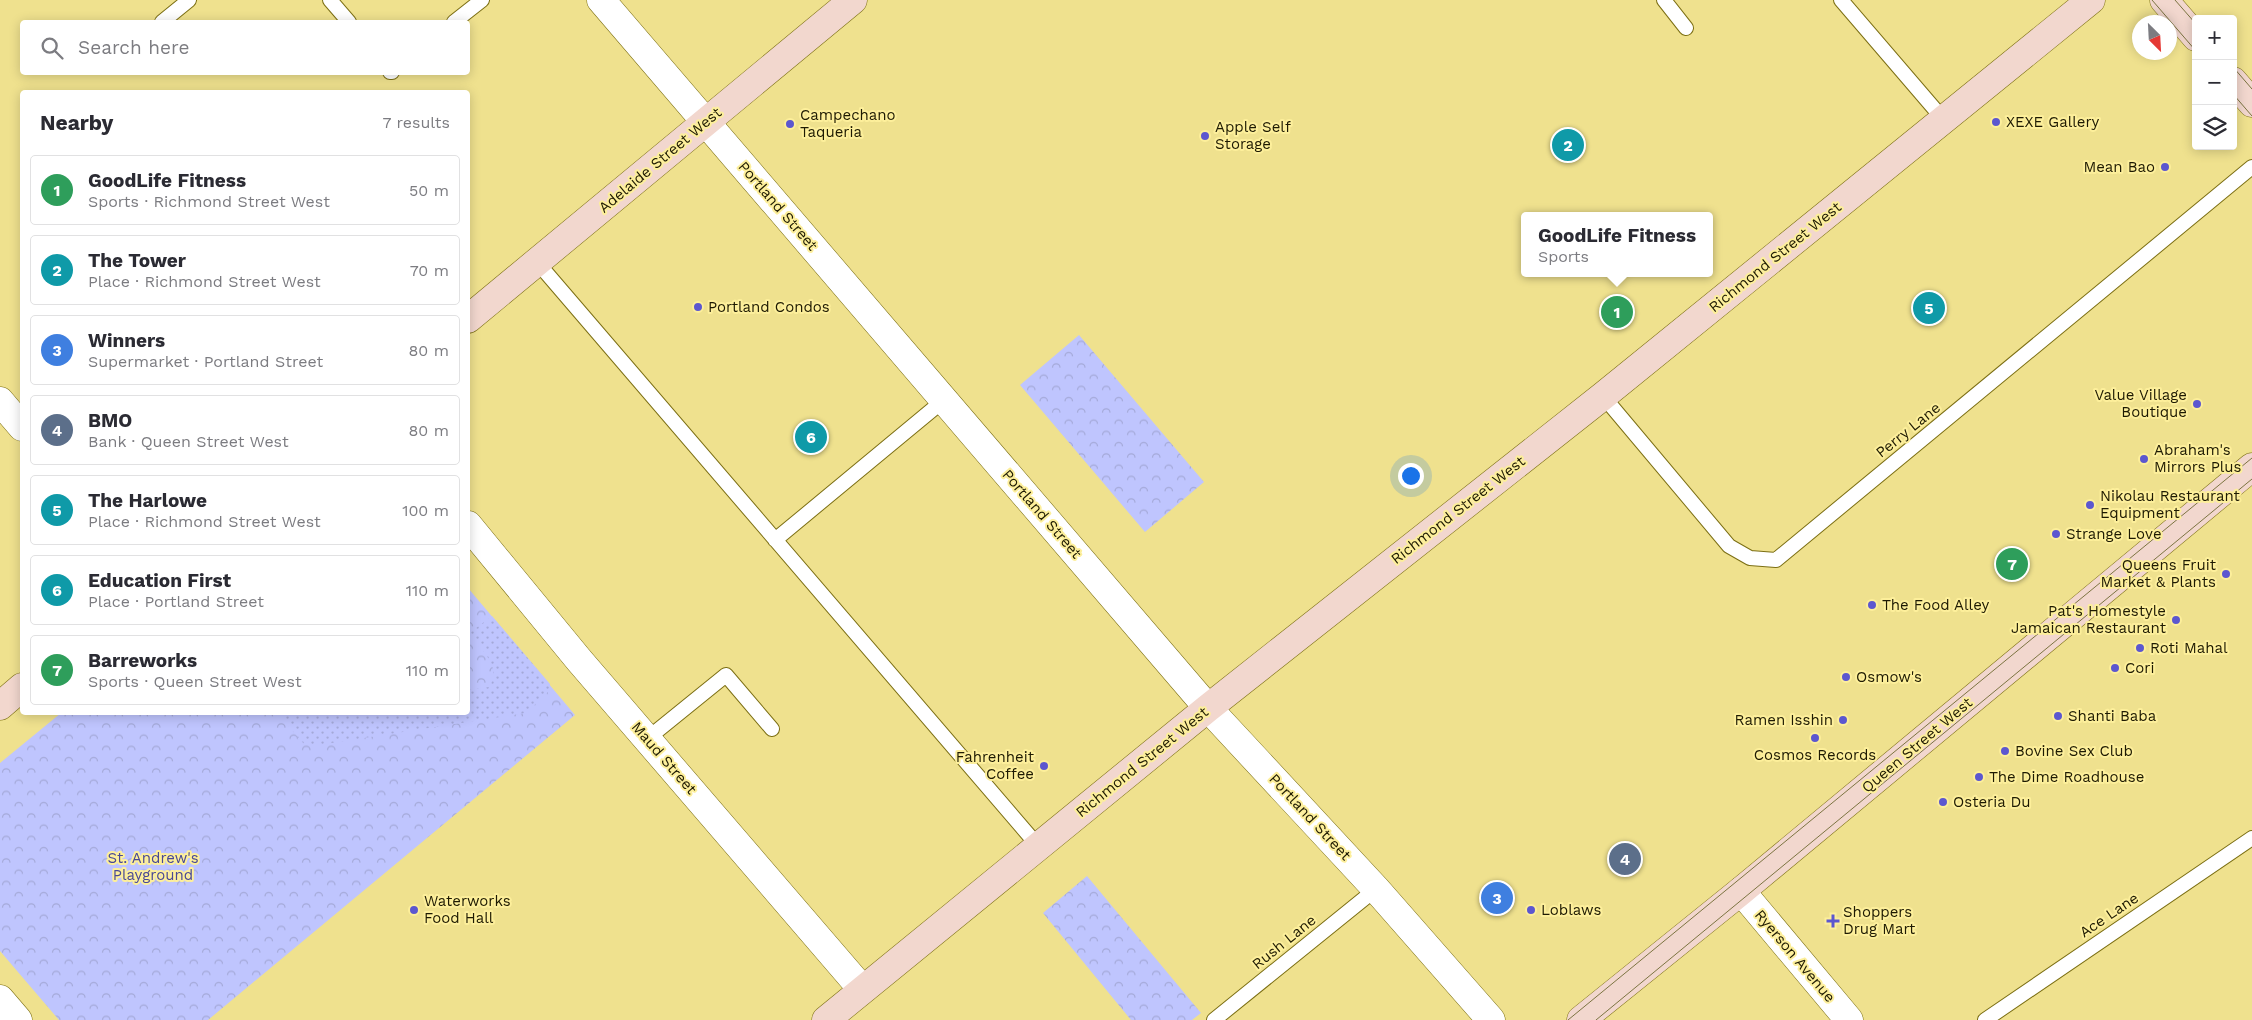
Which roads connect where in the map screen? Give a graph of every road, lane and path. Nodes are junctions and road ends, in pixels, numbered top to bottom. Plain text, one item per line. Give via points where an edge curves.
1 (189, 0) edge
2 (330, 0) edge
3 (482, 0) edge
4 (601, 0) edge
5 (853, 0) edge
6 (1664, 0) edge
7 (1842, 0) edge
8 (2092, 0) edge
9 (2164, 0) edge
10 (164, 20) edge
11 (347, 20) edge
12 (457, 20) edge
13 (1686, 28) dead end
14 (2192, 32) edge
15 (2237, 85) edge
16 (2252, 102) edge
17 (1944, 120) junction
18 (706, 122) junction
19 (2252, 168) edge
20 (537, 262) junction
21 (470, 317) edge
22 (1603, 396) junction
23 (944, 400) junction
24 (2252, 467) edge
25 (470, 527) edge
26 (775, 540) junction
27 (20, 689) edge
28 (0, 706) edge
29 (1208, 708) junction
30 (772, 728) dead end
31 (647, 739) junction
32 (2252, 838) edge
33 (1039, 847) junction
34 (1376, 889) junction
35 (1741, 891) junction
36 (862, 989) junction
37 (0, 999) edge
38 (18, 1020) edge
39 (826, 1020) edge
40 (1214, 1020) edge
41 (1491, 1020) edge
42 (1581, 1020) edge
43 (1849, 1020) edge
44 (1985, 1020) edge

1 - 10 lane
2 - 11 lane
3 - 12 lane
4 - 18 street, Portland Street
5 - 18 main road, Adelaide Street West
6 - 13 lane
7 - 17 lane
8 - 17 main road, Richmond Street West
9 - 14 main road
15 - 16 main road
17 - 22 main road, Richmond Street West
18 - 20 main road, Adelaide Street West
18 - 23 street, Portland Street
19 - 22 lane, Perry Lane via 1776,560 1750,558 1729,546
20 - 21 main road, Adelaide Street West
20 - 26 lane
22 - 29 main road, Richmond Street West
23 - 26 lane
23 - 29 street, Portland Street
24 - 35 main road, Queen Street West
25 - 31 street, Maud Street
26 - 33 lane
27 - 28 main road
29 - 33 main road, Richmond Street West
29 - 34 street, Portland Street
30 - 31 lane via 726,675
31 - 36 street, Maud Street
32 - 44 lane, Ace Lane
33 - 36 main road, Richmond Street West
34 - 40 lane, Rush Lane
34 - 41 street, Portland Street
35 - 42 main road, Queen Street West
35 - 43 street, Ryerson Avenue
36 - 39 main road, Richmond Street West
37 - 38 street

